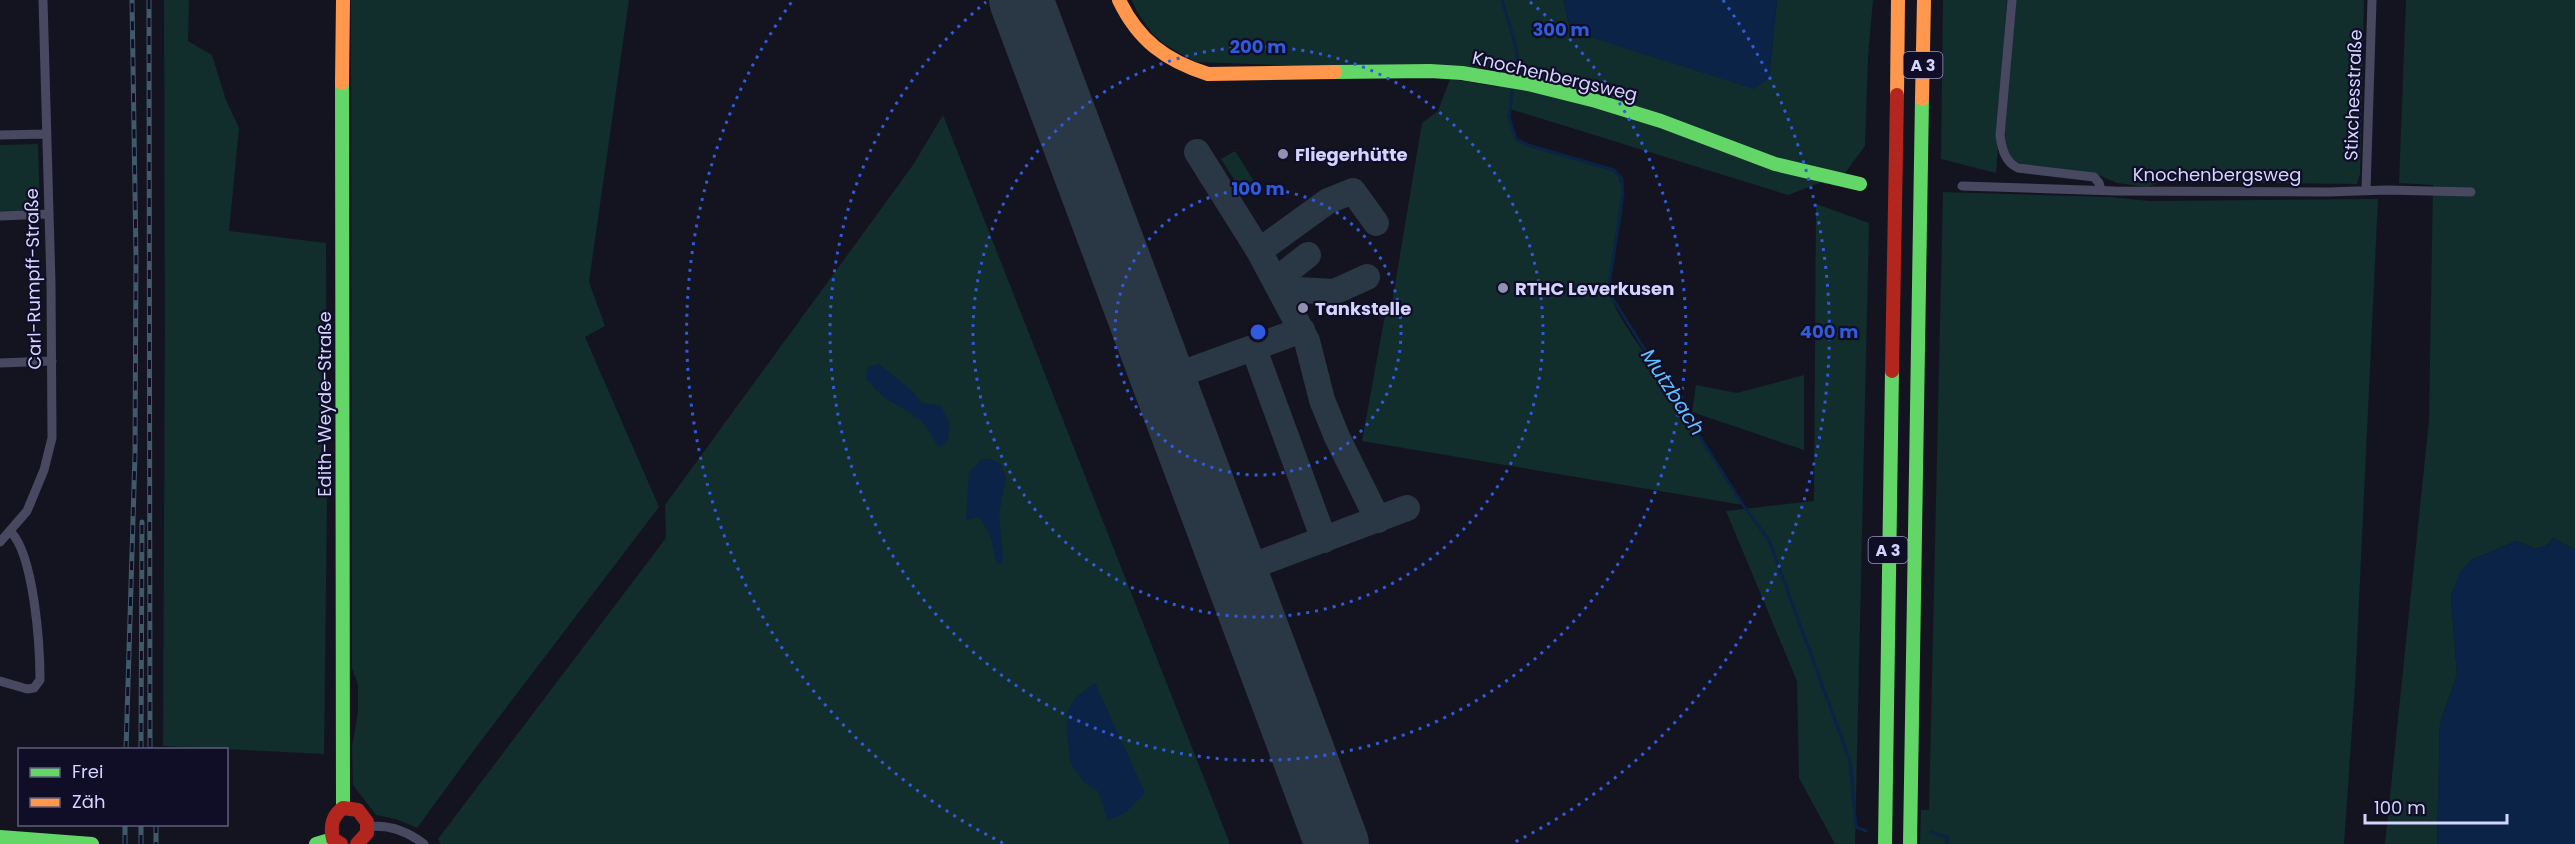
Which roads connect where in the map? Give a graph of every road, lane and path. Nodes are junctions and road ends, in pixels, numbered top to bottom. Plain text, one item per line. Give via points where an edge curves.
1 (43, 0) edge
2 (343, 0) edge
3 (1119, 0) edge
4 (1898, 0) edge
5 (1924, 0) edge
6 (2012, 0) edge
7 (2372, 0) edge
8 (47, 134) junction
9 (0, 135) edge
10 (1860, 184) dead end
11 (1962, 186) dead end
12 (2101, 190) junction
13 (2366, 190) junction
14 (2471, 192) dead end
15 (48, 214) junction
16 (0, 216) edge
17 (52, 362) junction
18 (0, 363) edge
19 (11, 532) junction
20 (0, 542) edge
21 (0, 681) edge
22 (343, 808) junction
23 (368, 826) junction
24 (0, 837) edge
25 (337, 842) edge
26 (92, 844) edge
27 (316, 844) edge
28 (357, 844) edge
29 (424, 844) edge
30 (1885, 844) edge
31 (1910, 844) edge

1 - 8 street, Carl-Rumpff-Straße
2 - 22 main road, Edith-Weyde-Straße
3 - 10 main road, Knochenbergsweg via 1135,27 1163,58 1208,74 1430,71 1504,79 1607,104 1806,173
4 - 30 main road, A 3
5 - 31 main road, A 3
6 - 12 street via 2003,152 2018,168 2094,177
7 - 13 street, Stixchesstraße
8 - 9 street
8 - 15 street, Carl-Rumpff-Straße
11 - 12 street, Knochenbergsweg
12 - 13 street, Knochenbergsweg
13 - 14 street, Knochenbergsweg
15 - 16 street
15 - 17 street, Carl-Rumpff-Straße
17 - 18 street
17 - 19 street, Carl-Rumpff-Straße via 50,452 27,511
19 - 20 street, Carl-Rumpff-Straße
19 - 21 street via 19,541 34,604 40,680 34,688 27,689
22 - 23 main road via 358,810
22 - 25 main road via 333,816 330,825
23 - 28 main road via 364,839
23 - 29 street via 406,832
24 - 26 main road
25 - 27 main road

